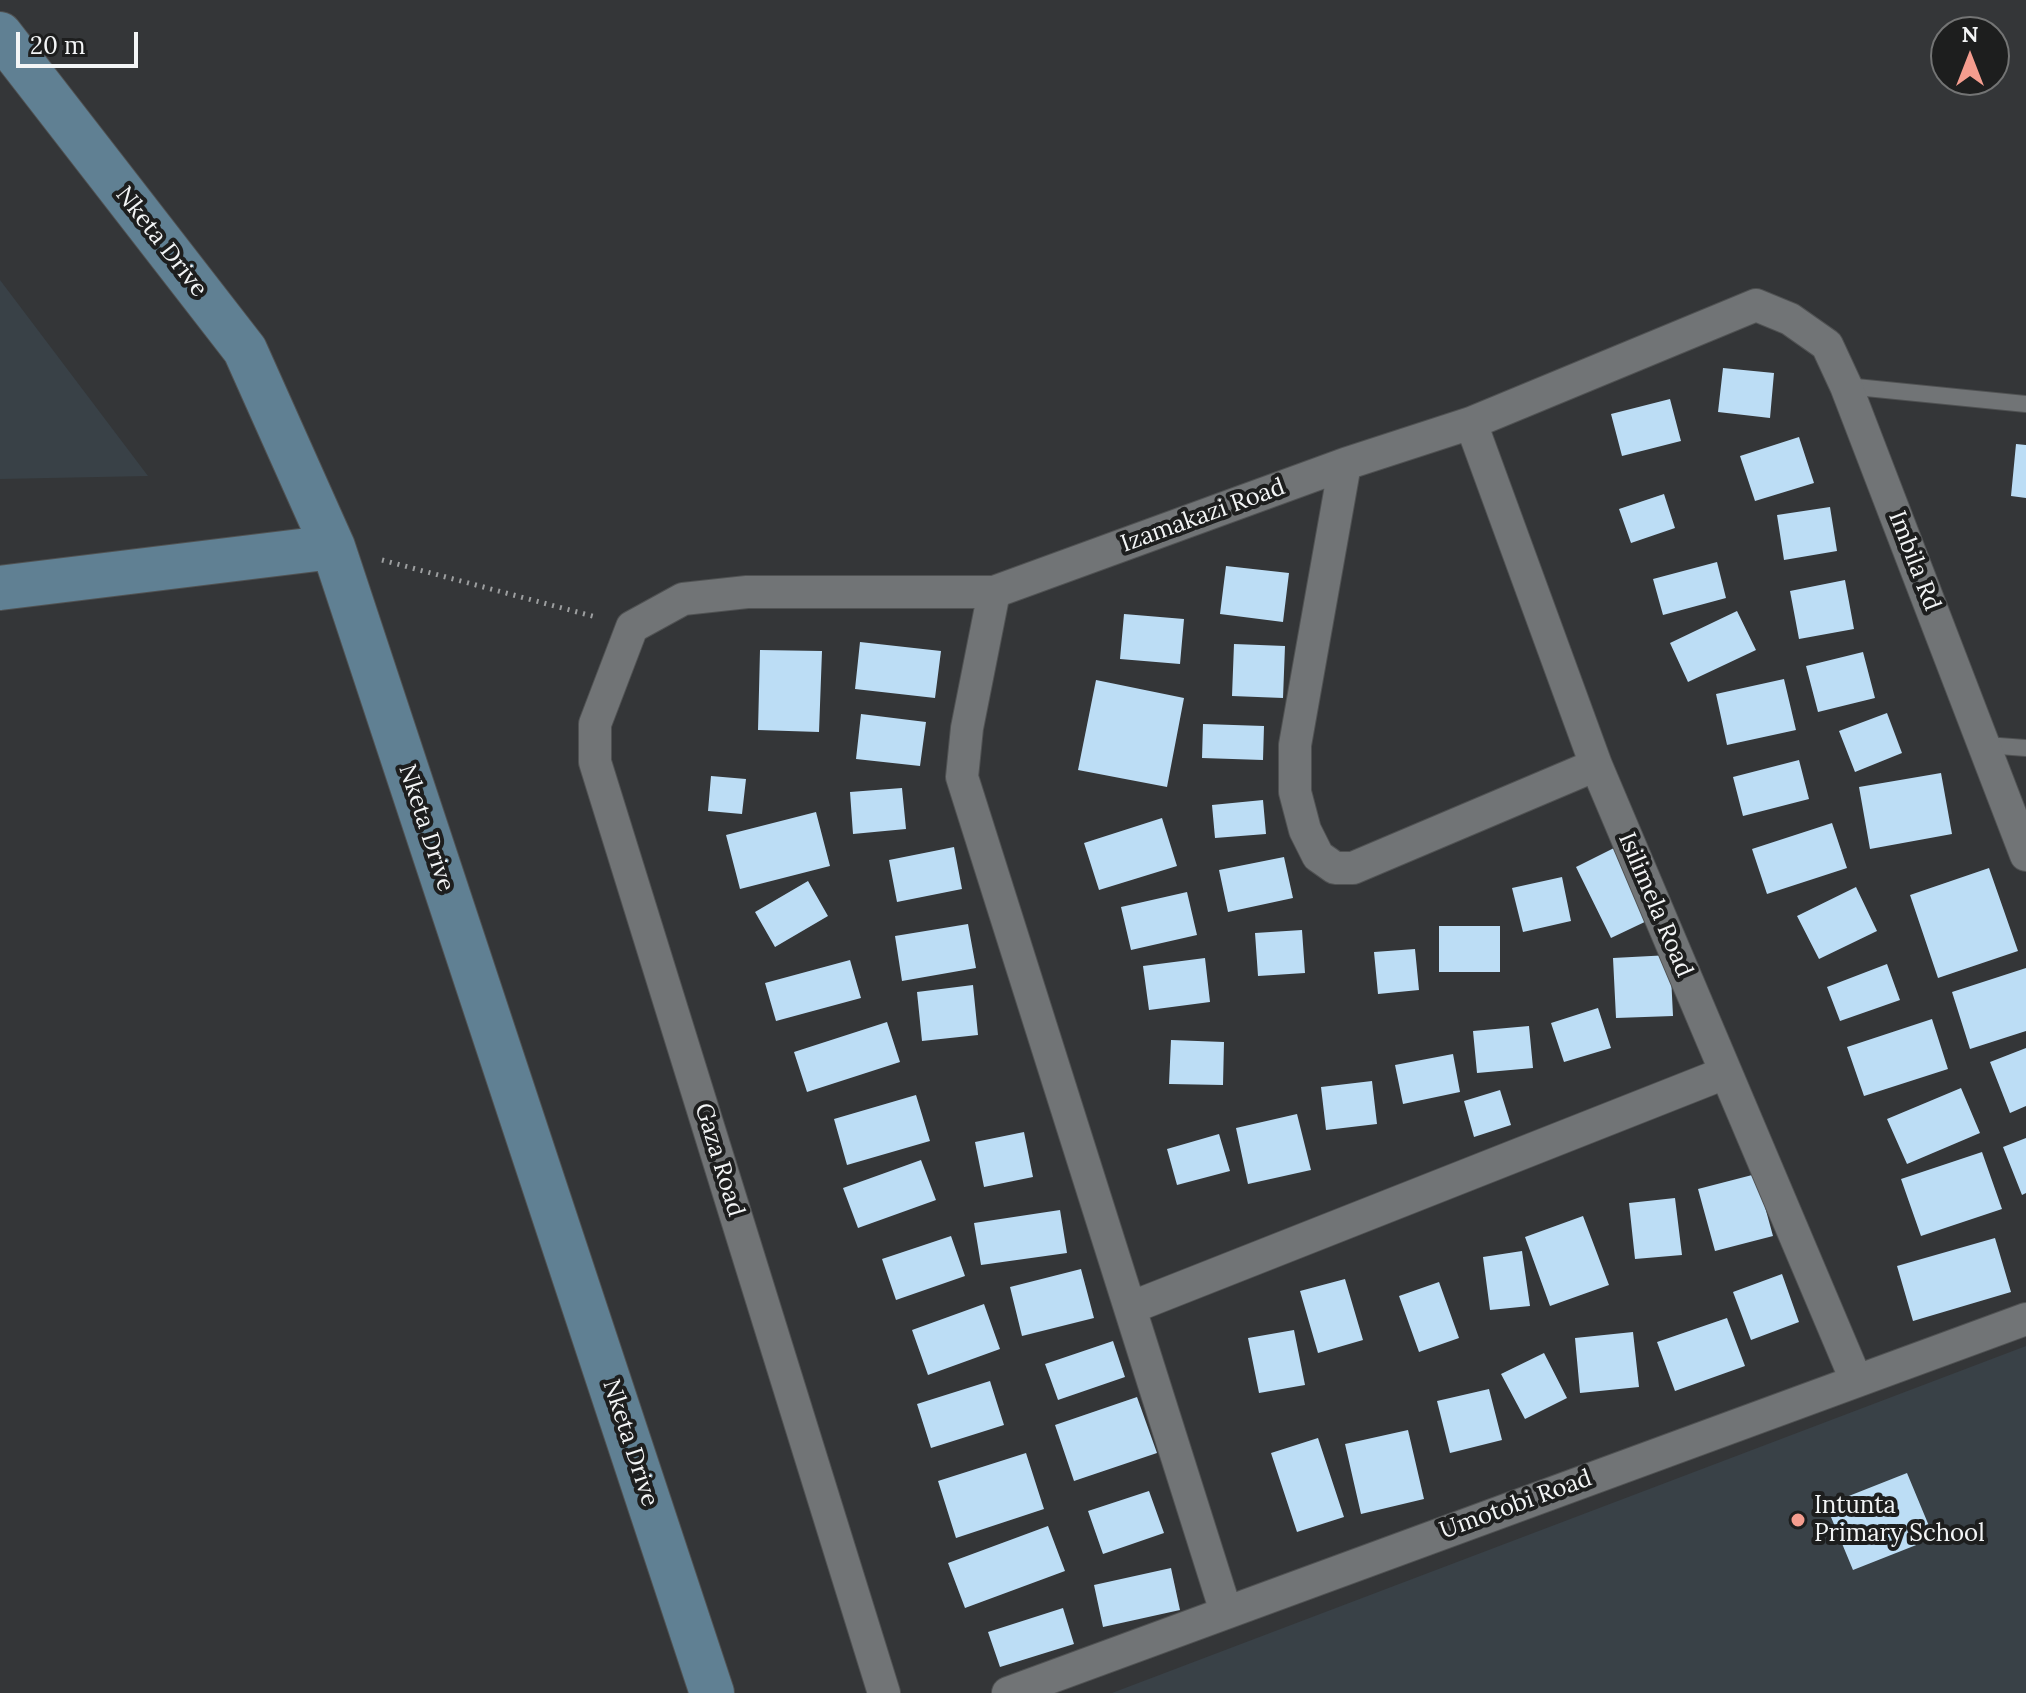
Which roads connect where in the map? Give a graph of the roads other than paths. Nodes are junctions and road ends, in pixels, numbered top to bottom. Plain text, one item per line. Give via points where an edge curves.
1 (0, 34) edge
2 (1756, 305) joint
3 (1846, 386) junction
4 (2026, 404) edge
5 (1471, 423) junction
6 (1345, 464) junction
7 (333, 547) junction
8 (0, 588) edge
9 (994, 592) junction
10 (632, 627) joint
11 (1986, 745) junction
12 (2026, 748) edge
13 (1596, 765) junction
14 (2026, 855) edge
15 (1725, 1073) junction
16 (1130, 1308) junction
17 (2026, 1319) edge
18 (1856, 1380) junction
19 (1226, 1612) junction
20 (712, 1693) edge
21 (884, 1693) edge
22 (1008, 1693) edge

1 - 7 street, Nketa Drive via 245,350
2 - 3 street, Imbila Rd via 1790,319 1827,345
2 - 5 street, Izamakazi Road
3 - 4 lane
3 - 11 street, Imbila Rd
5 - 6 street, Izamakazi Road
5 - 13 street, Isilimela Road
6 - 9 street, Izamakazi Road
6 - 13 street via 1295,745 1295,792 1318,856 1335,868 1353,868
7 - 8 street
7 - 20 street, Nketa Drive
9 - 10 street, Izamakazi Road via 747,592 683,599
9 - 16 street via 962,777
10 - 21 street, Gaza Road via 595,724 595,762
11 - 12 lane
11 - 14 street, Imbila Rd
13 - 15 street, Isilimela Road
15 - 16 street
15 - 18 street, Isilimela Road
16 - 19 street
17 - 18 street, Umotobi Road
18 - 19 street, Umotobi Road
19 - 22 street, Umotobi Road

